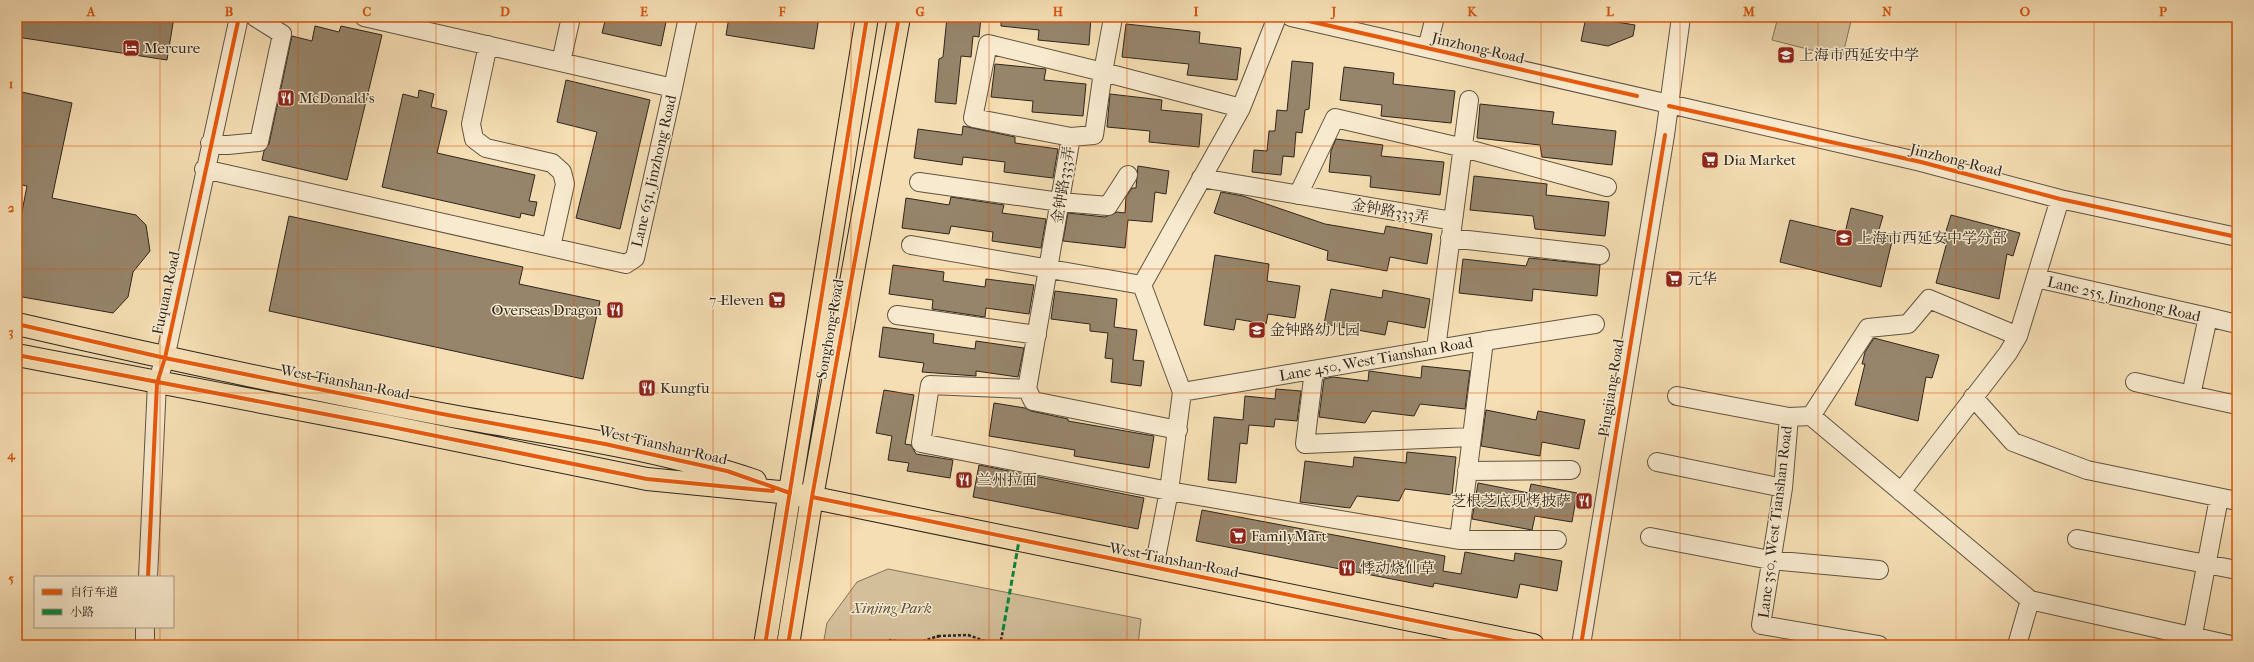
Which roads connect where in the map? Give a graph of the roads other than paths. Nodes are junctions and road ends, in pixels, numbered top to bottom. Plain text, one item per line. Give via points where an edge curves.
1 (239, 17) edge
2 (364, 17) edge
3 (571, 17) edge
4 (688, 17) edge
5 (867, 17) edge
6 (898, 17) edge
7 (1277, 17) edge
8 (1291, 17) edge
9 (1434, 17) edge
10 (1681, 17) edge
11 (1113, 18) dead end
12 (262, 22) edge
13 (488, 45) junction
14 (1427, 48) junction
15 (561, 62) junction
16 (1103, 72) junction
17 (672, 88) junction
18 (1469, 100) dead end
19 (1669, 106) junction
20 (1241, 108) junction
21 (1071, 137) junction
22 (210, 143) junction
23 (1464, 148) junction
24 (204, 170) junction
25 (1128, 175) dead end
26 (1202, 178) junction
27 (919, 182) dead end
28 (1607, 187) dead end
29 (1298, 195) junction
30 (2060, 199) junction
31 (1060, 202) junction
32 (1452, 230) junction
33 (2237, 237) edge
34 (911, 245) dead end
35 (551, 247) junction
36 (1600, 255) dead end
37 (1048, 268) junction
38 (2036, 278) junction
39 (1142, 285) junction
40 (897, 315) dead end
41 (2208, 317) junction
42 (17, 324) edge
43 (1595, 324) dead end
44 (2237, 324) edge
45 (1037, 335) junction
46 (2018, 336) junction
47 (1484, 341) junction
48 (1436, 348) junction
49 (17, 355) edge
50 (165, 358) junction
51 (1314, 370) junction
52 (2135, 382) dead end
53 (157, 383) junction
54 (1027, 389) junction
55 (1182, 392) junction
56 (2191, 395) junction
57 (1677, 396) dead end
58 (1973, 397) junction
59 (2237, 405) edge
60 (1811, 416) junction
61 (1789, 417) junction
62 (1178, 430) junction
63 (1471, 437) junction
64 (1656, 462) dead end
65 (1572, 470) dead end
66 (1467, 471) junction
67 (1783, 488) junction
68 (1169, 491) junction
69 (1901, 492) junction
70 (790, 493) junction
71 (812, 497) junction
72 (2219, 498) junction
73 (2237, 501) edge
74 (1650, 537) dead end
75 (2077, 539) dead end
76 (1459, 540) junction
77 (1557, 540) dead end
78 (1770, 560) junction
79 (2208, 565) junction
80 (1154, 568) junction
81 (1879, 570) dead end
82 (2237, 570) edge
83 (148, 576) edge
84 (2030, 600) junction
85 (145, 628) edge
86 (2192, 641) edge
87 (144, 645) edge
88 (765, 645) edge
89 (788, 645) edge
90 (1533, 645) edge
91 (1581, 645) edge
92 (1879, 645) edge
93 (2017, 645) edge
94 (2231, 645) edge

1 - 22 street, Fuquan Road
2 - 13 street, Lane 631, Jinzhong Road
3 - 15 street
4 - 17 street, Lane 631, Jinzhong Road
5 - 70 main road, Songhong Road
6 - 71 main road, Songhong Road
7 - 20 street
8 - 14 street, Jinzhong Road
9 - 14 street
10 - 19 street, Pingjiang Road
11 - 16 street
12 - 22 street via 266,57 251,127 228,145
13 - 15 street, Lane 631, Jinzhong Road
13 - 35 street via 471,124 474,139 486,148 552,163 562,172 565,184
14 - 19 street, Jinzhong Road via 1637,96
15 - 17 street, Lane 631, Jinzhong Road
16 - 20 street
16 - 21 street, 金钟路333弄 via 1094,135
16 - 21 street via 988,44 973,118
17 - 35 street, Lane 631, Jinzhong Road via 635,258 626,264
18 - 23 street
19 - 30 street, Jinzhong Road via 1922,162
19 - 91 street, Pingjiang Road
20 - 26 street
21 - 31 street, 金钟路333弄
22 - 24 street, Fuquan Road
23 - 28 street
23 - 29 street via 1335,118
23 - 32 street
24 - 35 street, Lane 631, Jinzhong Road
24 - 50 street, Fuquan Road
25 - 31 street via 1108,206
26 - 29 street, 金钟路333弄
26 - 39 street
27 - 31 street
29 - 32 street, 金钟路333弄
30 - 33 street, Jinzhong Road
30 - 38 street, Lane 255, Jinzhong Road
31 - 37 street, 金钟路333弄
32 - 36 street, 金钟路333弄
32 - 48 street
34 - 37 street
37 - 39 street
37 - 45 street
38 - 41 street, Lane 255, Jinzhong Road
38 - 46 street, Lane 255, Jinzhong Road
39 - 55 street
40 - 45 street
41 - 44 street
41 - 56 street, Lane 255, Jinzhong Road
42 - 50 main road, West Tianshan Road
43 - 47 street
45 - 54 street
46 - 58 street, Lane 255, Jinzhong Road via 2008,353
46 - 60 street via 1929,299 1908,324 1868,328
47 - 48 street, Lane 450, West Tianshan Road
47 - 63 street, Lane 450, West Tianshan Road
48 - 51 street, Lane 450, West Tianshan Road
49 - 53 main road, West Tianshan Road
50 - 53 street, Fuquan Road
50 - 70 main road, West Tianshan Road via 606,444 726,471
51 - 55 street, Lane 450, West Tianshan Road
51 - 63 street via 1305,444
52 - 56 street
53 - 70 main road, West Tianshan Road via 387,426 646,479
53 - 83 street, Fuquan Road
54 - 62 street via 1033,401
54 - 68 street via 930,385 921,443
55 - 62 street
56 - 59 street
57 - 61 street
58 - 69 street
58 - 72 street via 2013,442 2087,470
60 - 61 street, Lane 350, West Tianshan Road
60 - 69 street, Lane 350, West Tianshan Road
61 - 67 street, Lane 350, West Tianshan Road
62 - 68 street
63 - 66 street, Lane 450, West Tianshan Road
64 - 67 street
65 - 66 street
66 - 76 street, Lane 450, West Tianshan Road
67 - 78 street, Lane 350, West Tianshan Road
68 - 76 street
68 - 80 street
69 - 84 street, Lane 350, West Tianshan Road
70 - 71 main road, West Tianshan Road
70 - 88 main road, Songhong Road
71 - 80 main road, West Tianshan Road
71 - 89 main road, Songhong Road
72 - 73 street
72 - 79 street
74 - 78 street
75 - 79 street
76 - 77 street
78 - 81 street
78 - 92 street, Lane 350, West Tianshan Road via 1761,625
79 - 82 street
79 - 86 street
80 - 90 main road, West Tianshan Road
84 - 86 street, Lane 350, West Tianshan Road
84 - 93 street
85 - 87 street
86 - 94 street, Lane 350, West Tianshan Road

